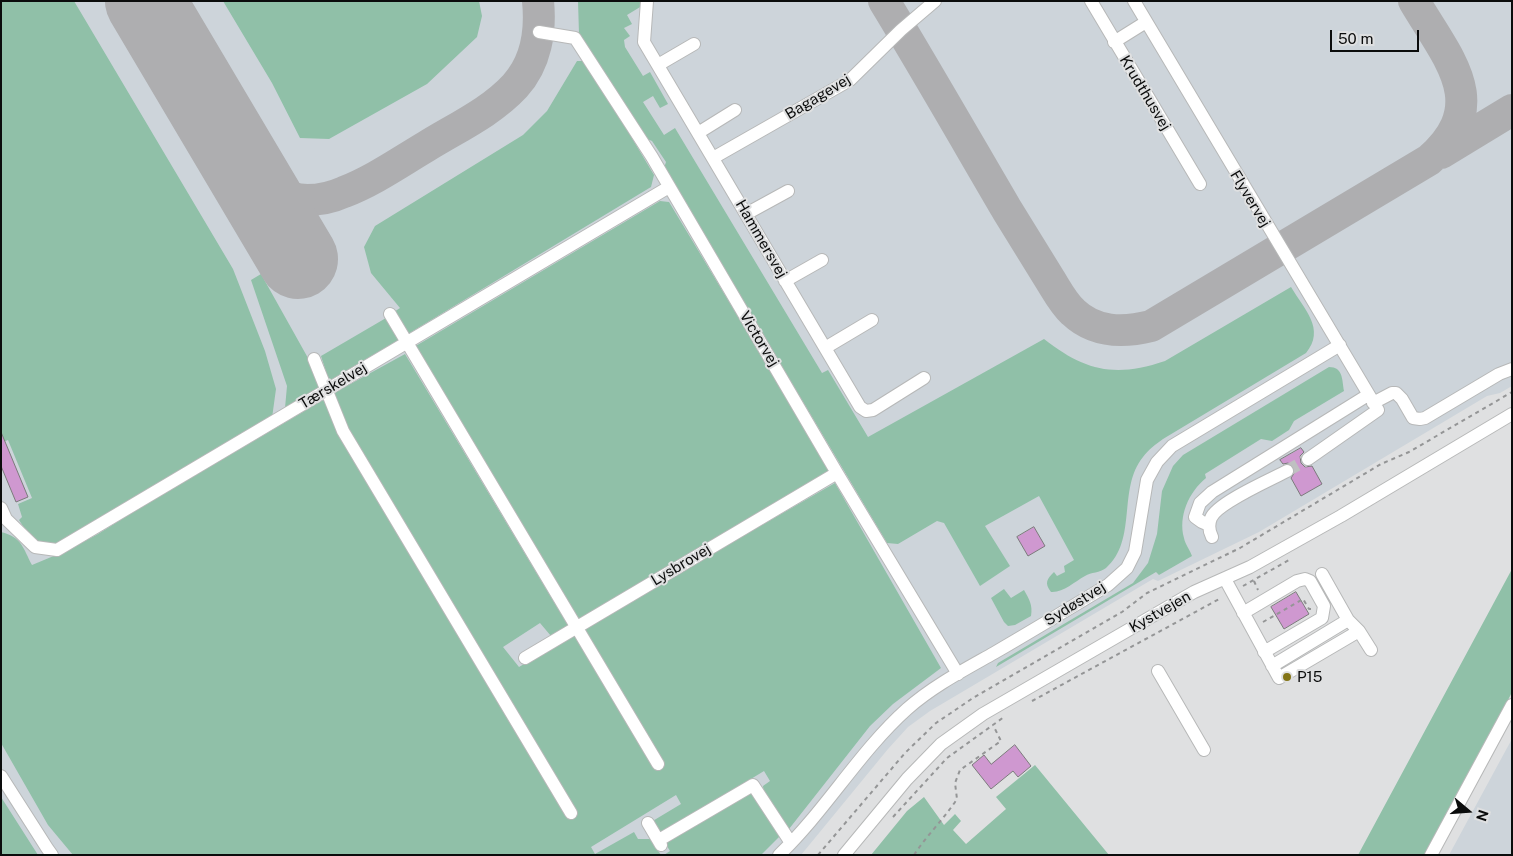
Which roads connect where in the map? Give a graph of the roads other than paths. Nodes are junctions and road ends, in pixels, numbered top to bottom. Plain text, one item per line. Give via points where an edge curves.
1 (647, 1) edge
2 (935, 1) edge
3 (1091, 1) edge
4 (1134, 1) edge
5 (1146, 22) junction
6 (539, 32) dead end
7 (1114, 42) junction
8 (694, 44) dead end
9 (658, 65) junction
10 (735, 110) dead end
11 (698, 133) junction
12 (713, 158) junction
13 (1200, 184) dead end
14 (669, 187) junction
15 (788, 191) dead end
16 (746, 214) junction
17 (822, 260) dead end
18 (785, 281) junction
19 (390, 314) dead end
20 (872, 320) dead end
21 (406, 343) junction
22 (1340, 345) junction
23 (825, 348) junction
24 (314, 359) dead end
25 (1512, 369) edge
26 (924, 378) dead end
27 (327, 390) junction
28 (1371, 399) junction
29 (1512, 414) edge
30 (1308, 459) tunnel mouth
31 (1287, 471) tunnel mouth
32 (837, 473) junction
33 (3, 517) edge
34 (1322, 574) dead end
35 (1225, 579) junction
36 (1243, 613) junction
37 (1348, 620) junction
38 (576, 628) junction
39 (1359, 631) junction
40 (1371, 650) dead end
41 (1264, 652) junction
42 (525, 658) dead end
43 (1272, 666) junction
44 (1158, 672) dead end
45 (958, 674) junction
46 (1512, 705) edge
47 (1204, 750) dead end
48 (658, 764) dead end
49 (1, 776) edge
50 (571, 812) dead end
51 (648, 823) dead end
52 (791, 843) junction
53 (52, 855) edge
54 (779, 855) edge
55 (844, 855) edge
56 (1431, 855) edge

1 - 9 street, Hammersvej via 644,42
2 - 12 street, Bagagevej via 850,80
3 - 7 street, Krudthusvej
4 - 5 street, Flyvervej
5 - 7 street
5 - 22 street, Flyvervej
6 - 14 street, Victorvej via 575,38
7 - 13 street, Krudthusvej
8 - 9 street
9 - 11 street, Hammersvej
10 - 11 street
11 - 12 street, Hammersvej
12 - 16 street, Hammersvej
14 - 21 street, Tærskelvej
14 - 32 street, Victorvej
15 - 16 street
16 - 18 street, Hammersvej
17 - 18 street
18 - 23 street, Hammersvej
19 - 21 street
20 - 23 street
21 - 27 street, Tærskelvej
21 - 38 street
22 - 28 street, Flyvervej
22 - 45 street, Sydøstvej via 1172,446 1157,462 1147,480 1135,552 1127,568 1108,585
23 - 26 street, Hammersvej via 860,407 866,411 873,410
24 - 27 street
25 - 28 street via 1420,420 1413,418 1396,393
27 - 33 street, Tærskelvej via 57,550 35,547
27 - 50 street via 343,431
28 - 30 street via 1378,410
28 - 31 street via 1212,492 1200,503 1195,517 1211,531 1211,518 1222,505
29 - 35 street, Kystvejen via 1341,516
32 - 38 street, Lysbrovej
32 - 45 street, Victorvej
34 - 37 street
35 - 36 street
35 - 55 street, Kystvejen via 1194,592 986,712 941,744 907,779
36 - 41 street
36 - 41 street via 1305,579 1324,606 1322,618
37 - 39 street
37 - 43 street
38 - 42 street, Lysbrovej
38 - 48 street
39 - 40 street
39 - 43 street via 1279,678
41 - 43 street
44 - 47 street
45 - 52 street, Sydøstvej via 909,707 890,725
46 - 56 street
49 - 53 street
51 - 52 street via 660,842 753,785
52 - 54 street, Sydøstvej

